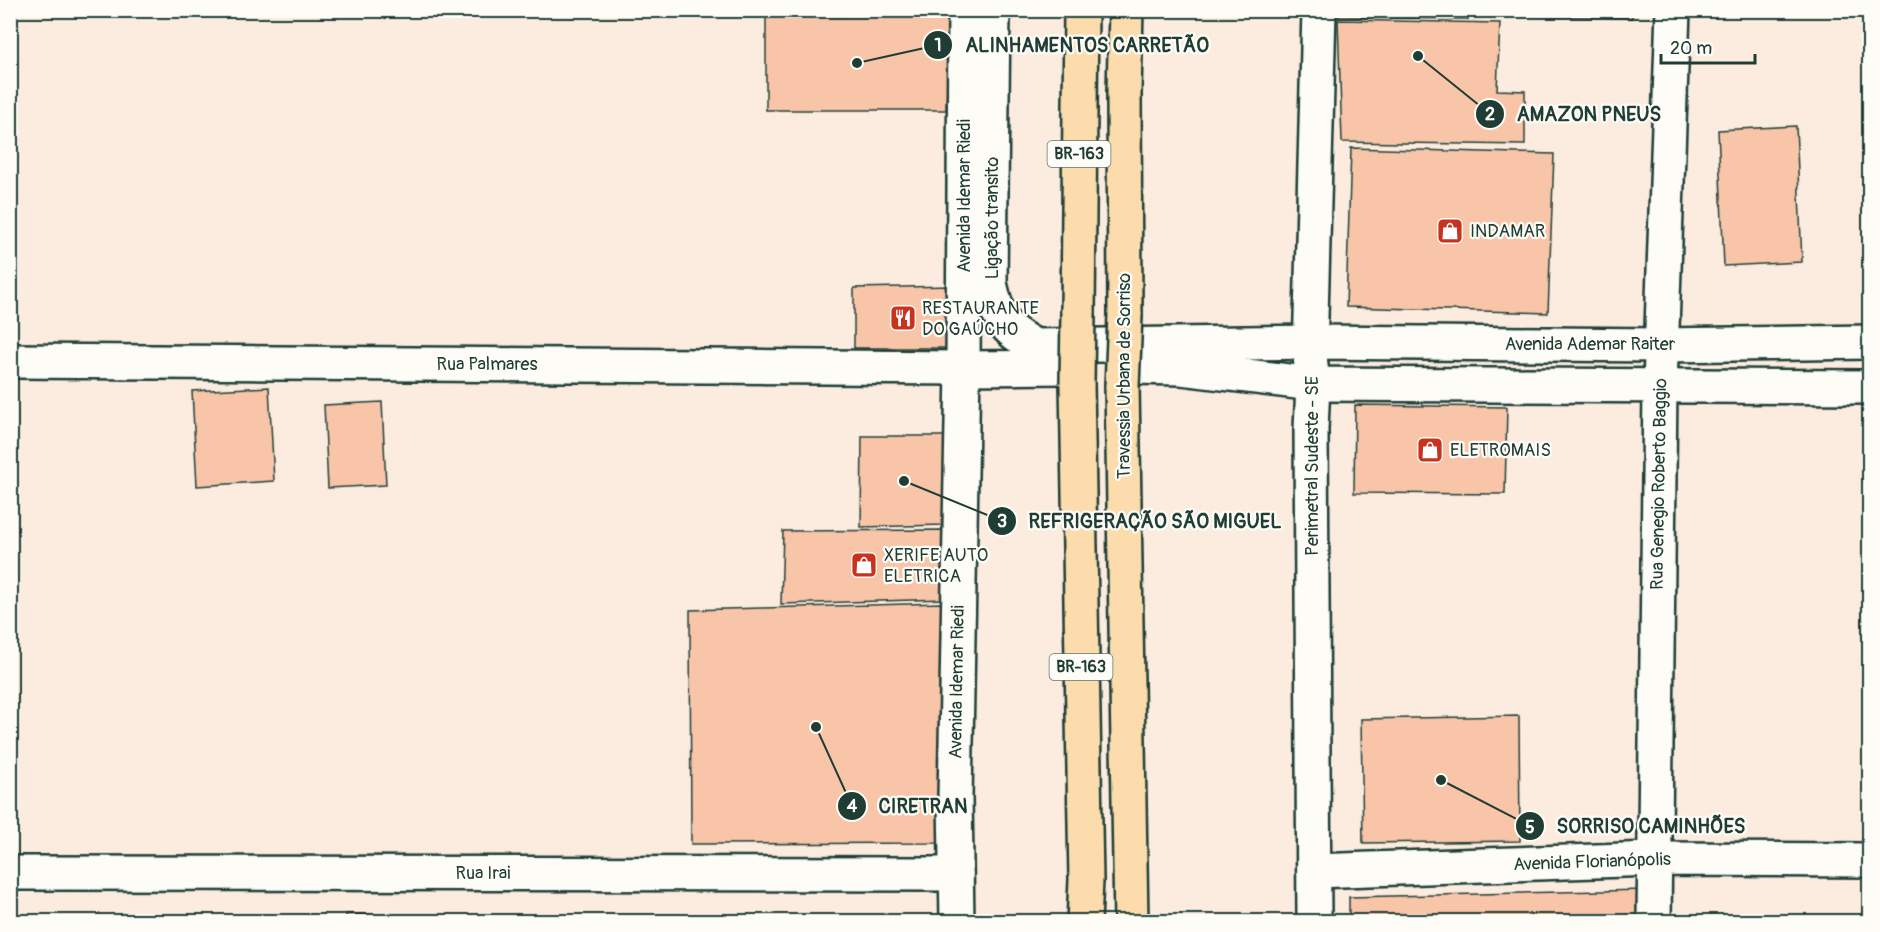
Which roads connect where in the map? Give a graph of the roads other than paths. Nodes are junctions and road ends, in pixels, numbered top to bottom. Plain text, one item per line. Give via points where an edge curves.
1 (965, 10) edge
2 (993, 10) edge
3 (1081, 10) edge
4 (1126, 10) edge
5 (1319, 10) edge
6 (1673, 10) edge
7 (1311, 342) junction
8 (1869, 342) edge
9 (1661, 345) junction
10 (10, 361) edge
11 (963, 368) junction
12 (1313, 384) junction
13 (1660, 386) junction
14 (1869, 387) edge
15 (1653, 859) junction
16 (1869, 860) edge
17 (1314, 871) junction
18 (10, 873) edge
19 (956, 874) junction
20 (957, 921) edge
21 (1084, 921) edge
22 (1131, 921) edge
23 (1314, 921) edge
24 (1654, 921) edge

1 - 11 main road, Avenida Idemar Riedi
2 - 7 main road, Ligação transito via 990,283 997,312 1014,335 1035,346
3 - 21 highway, BR-163, bridge via 1077,383
4 - 22 highway, Travessia Urbana de Sorriso / BR-163, bridge via 1122,386
5 - 7 main road, Perimetral Sudeste - SE
6 - 9 main road, Rua Genegio Roberto Baggio
7 - 9 main road, Avenida Ademar Raiter
7 - 12 main road, Perimetral Sudeste - SE
8 - 9 main road, Avenida Ademar Raiter
9 - 13 main road, Rua Genegio Roberto Baggio
10 - 11 main road, Rua Palmares
11 - 12 main road, Rua Palmares via 1167,367
11 - 19 main road, Avenida Idemar Riedi
12 - 13 main road
12 - 17 main road, Perimetral Sudeste - SE
13 - 14 main road
13 - 15 main road, Rua Genegio Roberto Baggio
15 - 16 main road, Avenida Florianópolis
15 - 17 main road, Avenida Florianópolis
15 - 24 main road, Rua Genegio Roberto Baggio
17 - 23 main road, Perimetral Sudeste - SE
18 - 19 main road, Rua Irai
19 - 20 main road, Avenida Idemar Riedi

